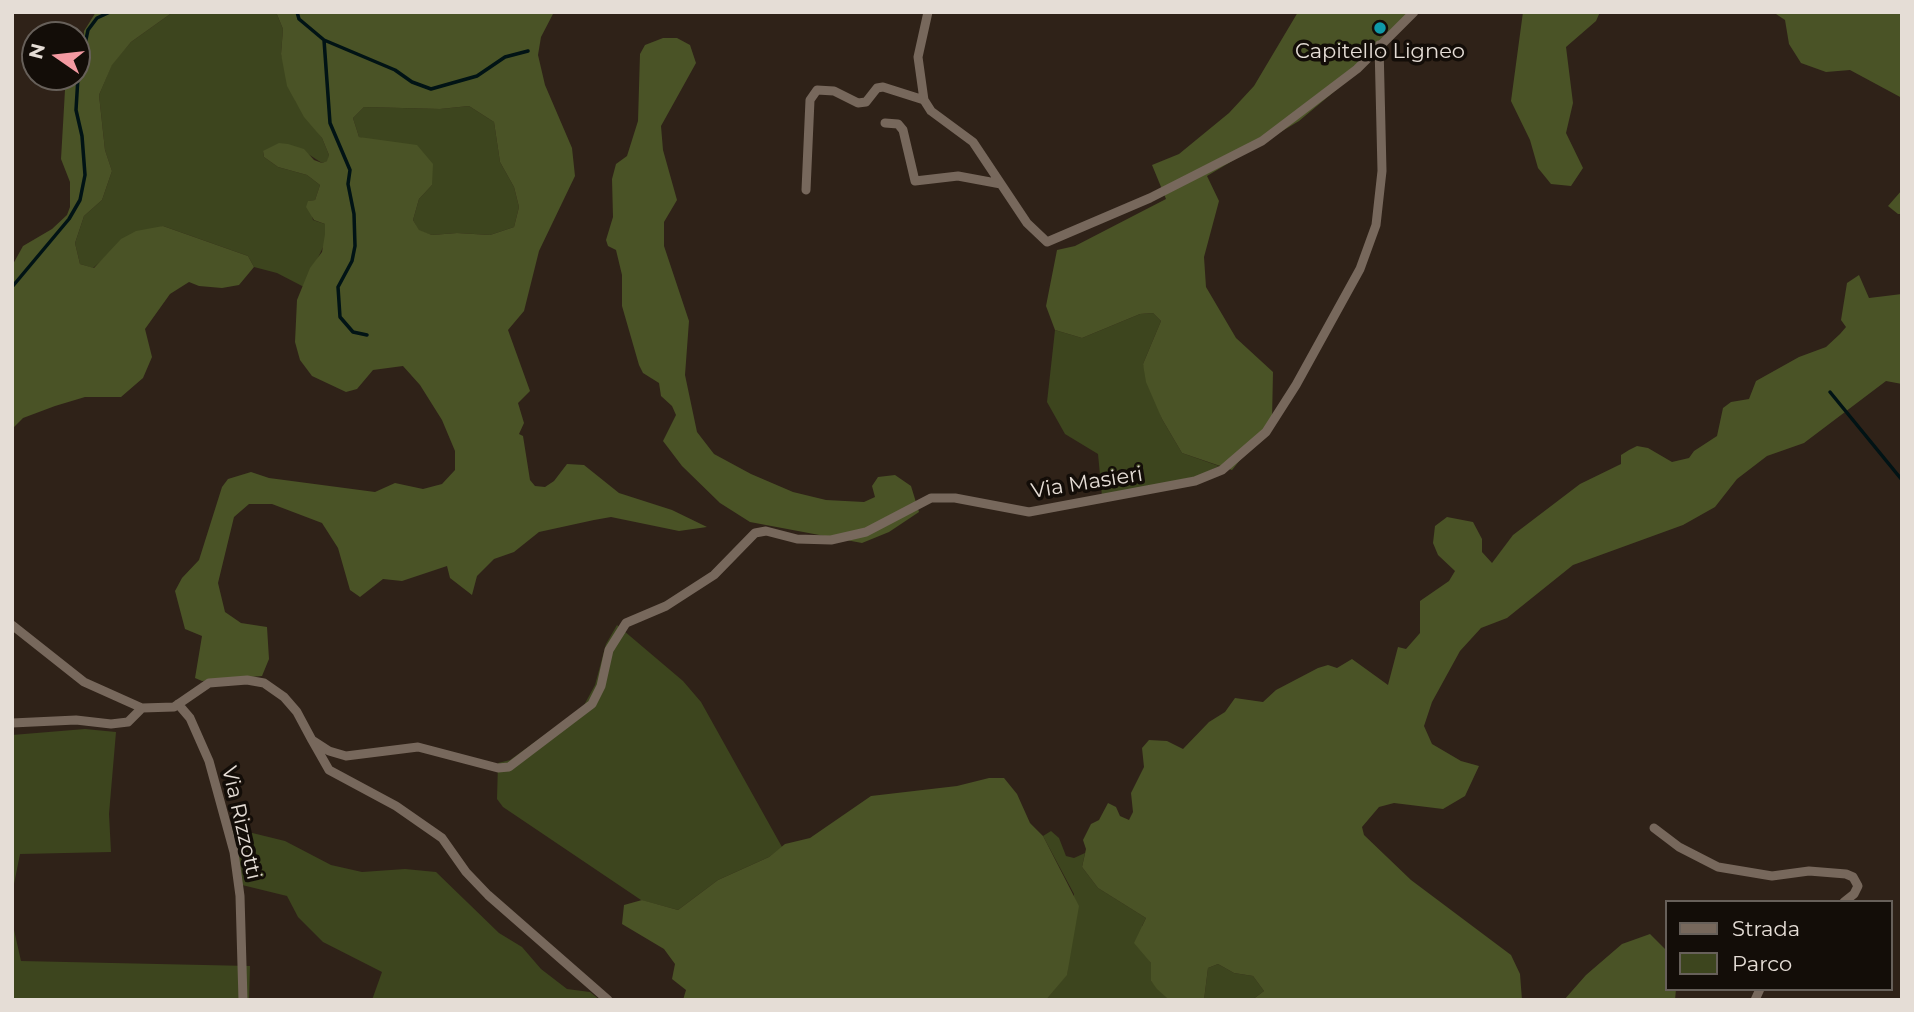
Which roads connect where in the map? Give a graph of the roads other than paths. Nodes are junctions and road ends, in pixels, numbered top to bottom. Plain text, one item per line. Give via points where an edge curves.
1 (928, 12) edge
2 (1414, 12) edge
3 (1379, 45) junction
4 (924, 100) junction
5 (885, 123) dead end
6 (1001, 184) junction
7 (806, 190) dead end
8 (12, 625) edge
9 (178, 705) junction
10 (142, 708) junction
11 (12, 723) edge
12 (312, 740) junction
13 (1654, 828) dead end
14 (1846, 900) edge
15 (243, 1000) edge
16 (608, 1000) edge

1 - 4 street via 918,57
2 - 3 street
3 - 6 street via 1357,69 1262,141 1059,239 1047,242 1037,236
3 - 12 street, Via Masieri via 1382,171 1378,218 1360,269 1266,432 1222,470 1195,481 1029,512 931,498 866,532 831,540 755,533 714,575 666,606 626,623 609,650 592,704 509,767 418,747 346,756
4 - 6 street via 931,111 973,142
4 - 7 street via 883,87 858,103 834,91 817,90 810,100
5 - 6 street via 898,124 903,130 915,181 957,176
8 - 10 street via 84,682
9 - 10 street
9 - 12 street via 209,683 264,683 298,712
9 - 15 street, Via Rizzotti via 190,718 209,761 234,852
10 - 11 street via 128,722 111,724 76,720
12 - 16 street via 329,770 396,806 442,838 488,895
13 - 14 street via 1718,867 1772,876 1810,871 1846,874 1857,886

